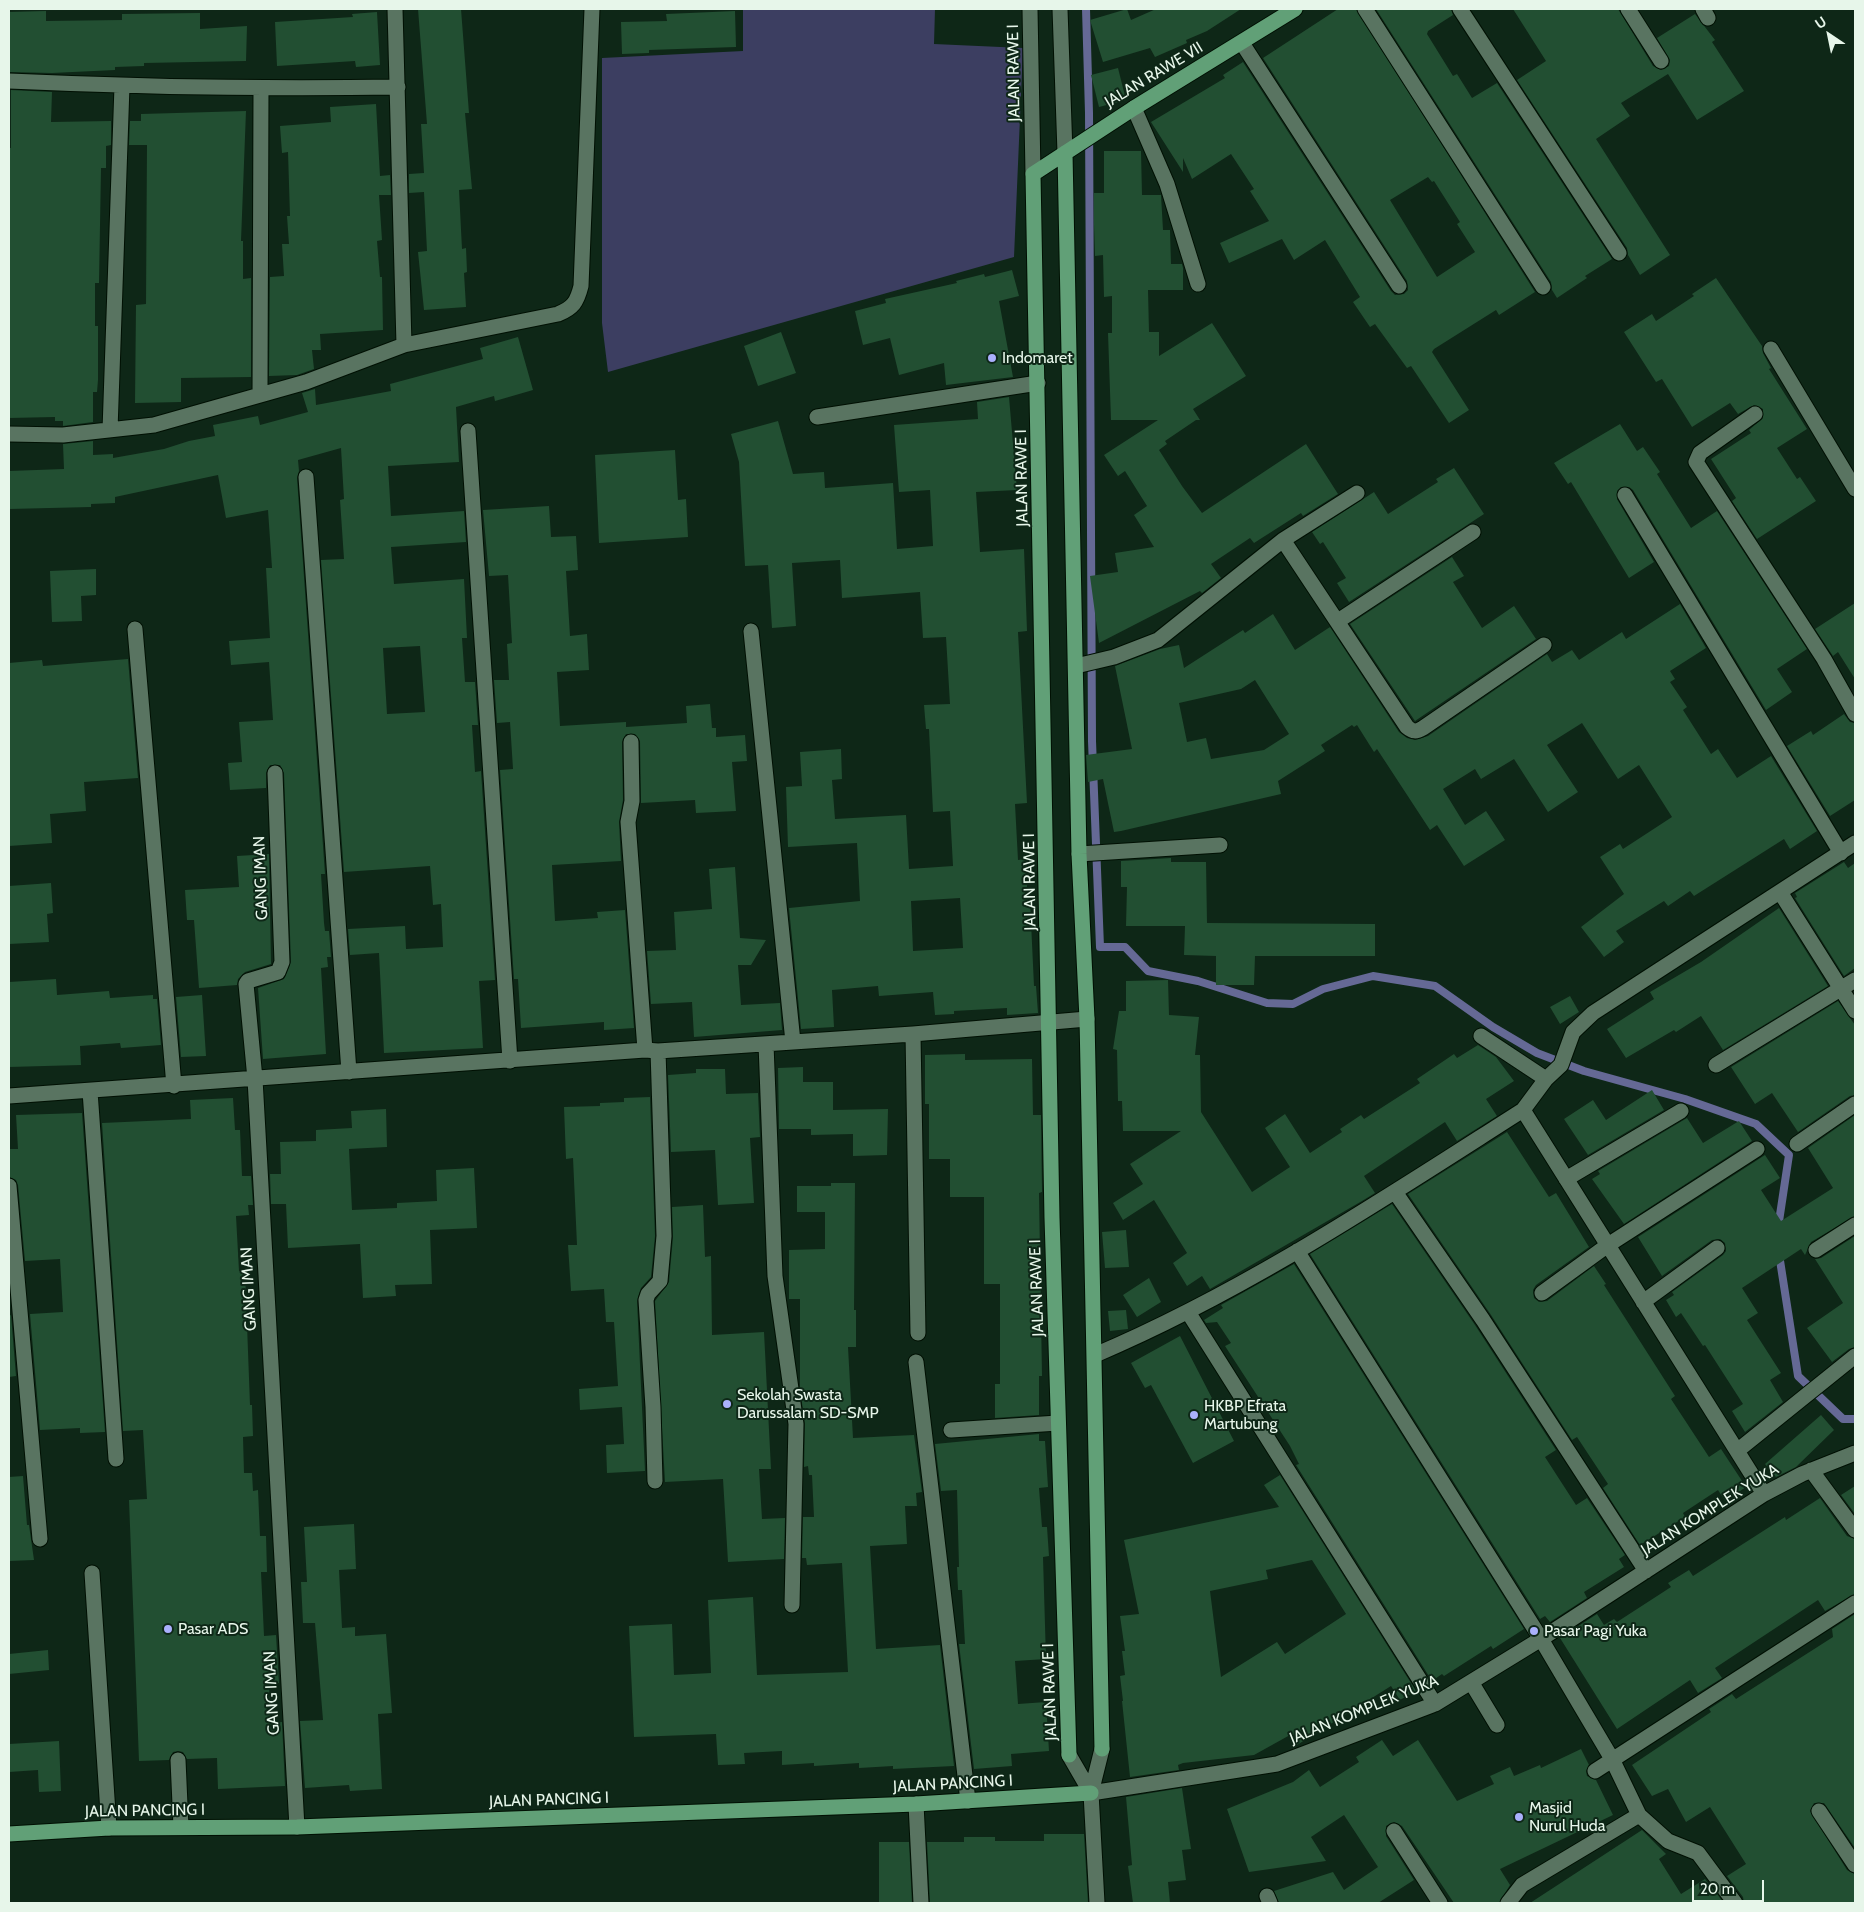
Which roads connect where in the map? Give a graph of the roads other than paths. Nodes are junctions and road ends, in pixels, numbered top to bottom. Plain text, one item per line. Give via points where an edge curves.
1 (395, 9) edge
2 (592, 9) edge
3 (1030, 9) edge
4 (1060, 9) edge
5 (1295, 9) edge
6 (1365, 9) edge
7 (1460, 9) edge
8 (1628, 9) edge
9 (1242, 43) junction
10 (1661, 61) dead end
11 (9, 81) edge
12 (122, 86) junction
13 (398, 87) junction
14 (261, 89) junction
15 (1134, 108) junction
16 (1065, 153) junction
17 (1033, 174) junction
18 (1619, 253) dead end
19 (1198, 284) dead end
20 (1398, 286) dead end
21 (1543, 287) dead end
22 (404, 345) junction
23 (1771, 348) dead end
24 (1038, 383) junction
25 (260, 395) junction
26 (1755, 414) dead end
27 (817, 417) dead end
28 (110, 430) junction
29 (468, 431) dead end
30 (9, 434) edge
31 (306, 477) dead end
32 (1855, 490) edge
33 (1357, 493) dead end
34 (1625, 495) dead end
35 (1473, 532) dead end
36 (1283, 540) junction
37 (1338, 622) junction
38 (135, 629) dead end
39 (750, 631) dead end
40 (1544, 645) dead end
41 (1076, 666) junction
42 (1855, 714) edge
43 (631, 742) dead end
44 (275, 773) dead end
45 (1855, 844) edge
46 (1220, 845) dead end
47 (1083, 853) junction
48 (1841, 853) junction
49 (1780, 892) junction
50 (1855, 980) edge
51 (1841, 989) junction
52 (1855, 1011) edge
53 (1087, 1019) junction
54 (1050, 1022) junction
55 (913, 1034) junction
56 (1482, 1036) dead end
57 (793, 1042) junction
58 (766, 1044) junction
59 (651, 1051) junction
60 (510, 1061) junction
61 (1716, 1065) dead end
62 (349, 1072) junction
63 (255, 1079) junction
64 (1546, 1079) junction
65 (174, 1086) junction
66 (90, 1091) junction
67 (9, 1096) edge
68 (1855, 1104) edge
69 (1523, 1110) junction
70 (1681, 1111) dead end
71 (1798, 1144) dead end
72 (1757, 1149) dead end
73 (1566, 1179) junction
74 (9, 1186) edge
75 (1395, 1192) junction
76 (1855, 1225) edge
77 (1608, 1245) junction
78 (1717, 1248) dead end
79 (1816, 1250) dead end
80 (1298, 1251) junction
81 (1542, 1293) dead end
82 (1643, 1302) junction
83 (1188, 1312) junction
84 (918, 1333) dead end
85 (1095, 1355) junction
86 (1855, 1356) edge
87 (916, 1362) dead end
88 (1058, 1423) junction
89 (952, 1430) dead end
90 (1737, 1451) junction
91 (1855, 1453) edge
92 (116, 1458) dead end
93 (1811, 1470) junction
94 (655, 1481) dead end
95 (1764, 1494) junction
96 (1855, 1530) edge
97 (40, 1539) dead end
98 (1646, 1571) junction
99 (92, 1573) dead end
100 (1855, 1603) edge
101 (792, 1605) dead end
102 (1541, 1639) junction
103 (1470, 1682) junction
104 (1435, 1704) junction
105 (1497, 1725) dead end
106 (1102, 1749) joint
107 (1069, 1755) joint
108 (1612, 1759) junction
109 (178, 1760) dead end
110 (1595, 1770) dead end
111 (1091, 1793) junction
112 (968, 1801) junction
113 (916, 1804) junction
114 (1819, 1811) dead end
115 (1638, 1814) junction
116 (181, 1827) junction
117 (297, 1827) junction
118 (109, 1828) junction
119 (1394, 1831) dead end
120 (9, 1834) edge
121 (1855, 1865) edge
122 (921, 1903) edge
123 (1097, 1903) edge
124 (1440, 1903) edge
125 (1508, 1903) edge
126 (1735, 1903) edge

1 - 13 street
2 - 22 street via 581,286 577,301 558,314
3 - 17 street, JALAN RAWE I
4 - 16 street
5 - 9 main road, JALAN RAWE VII
6 - 21 street
7 - 18 street
8 - 10 street
9 - 15 main road, JALAN RAWE VII
9 - 20 street
11 - 12 street
12 - 14 street
12 - 28 street
13 - 14 street
13 - 22 street
14 - 25 street
15 - 16 main road, JALAN RAWE VII
15 - 19 street via 1167,184
16 - 17 main road, JALAN RAWE VII
16 - 41 main road
17 - 24 main road, JALAN RAWE I
22 - 25 street via 306,382
23 - 32 street
24 - 27 street
24 - 54 main road, JALAN RAWE I
25 - 28 street via 154,425
26 - 42 street via 1700,453 1696,462 1824,660
28 - 30 street via 63,435
29 - 60 street
31 - 62 street
33 - 36 street
34 - 48 street
35 - 37 street
36 - 37 street
36 - 41 street via 1158,640 1114,657
37 - 40 street via 1407,727 1416,732
38 - 65 street
39 - 57 street
41 - 47 main road
43 - 59 street via 632,801 628,822
44 - 63 street, GANG IMAN via 282,962 278,972 246,984
45 - 48 street
46 - 47 street
47 - 53 main road
48 - 49 street
49 - 51 street
49 - 64 street via 1593,1013 1574,1032 1561,1066
50 - 51 street
51 - 52 street
51 - 61 street
53 - 54 street
53 - 85 main road
54 - 55 street
54 - 88 main road, JALAN RAWE I
55 - 57 street
55 - 84 street
56 - 64 street
57 - 58 street
58 - 59 street
58 - 101 street via 775,1276 796,1424
59 - 60 street
59 - 94 street via 664,1236 660,1281 646,1300
60 - 62 street
62 - 63 street
63 - 65 street
63 - 117 street, GANG IMAN
64 - 69 street
65 - 66 street
66 - 67 street
66 - 92 street
68 - 71 street
69 - 73 street
69 - 75 street
70 - 73 street
72 - 77 street
73 - 77 street
74 - 97 street
75 - 80 street
75 - 98 street via 1489,1329
76 - 79 street
77 - 81 street
77 - 82 street
78 - 82 street
80 - 83 street
80 - 102 street
82 - 90 street
83 - 85 street
83 - 104 street
85 - 106 main road
86 - 90 street
87 - 112 street
88 - 89 street
88 - 107 main road, JALAN RAWE I
90 - 95 street
91 - 93 street, JALAN KOMPLEK YUKA
93 - 95 street, JALAN KOMPLEK YUKA
93 - 96 street
95 - 98 street, JALAN KOMPLEK YUKA
98 - 102 street, JALAN KOMPLEK YUKA
99 - 118 street
100 - 108 street
102 - 103 street, JALAN KOMPLEK YUKA
102 - 108 street
103 - 104 street, JALAN KOMPLEK YUKA
103 - 105 street
104 - 111 street, JALAN KOMPLEK YUKA via 1277,1764
106 - 111 street
107 - 111 street
108 - 110 street
108 - 115 street
109 - 116 street
111 - 112 main road, JALAN PANCING I
111 - 123 street
112 - 113 main road, JALAN PANCING I
113 - 117 main road, JALAN PANCING I
113 - 122 street
114 - 121 street
115 - 125 street via 1522,1885
115 - 126 street via 1668,1841 1698,1852
116 - 117 main road, JALAN PANCING I
116 - 118 main road, JALAN PANCING I
118 - 120 main road, JALAN PANCING I
119 - 124 street

